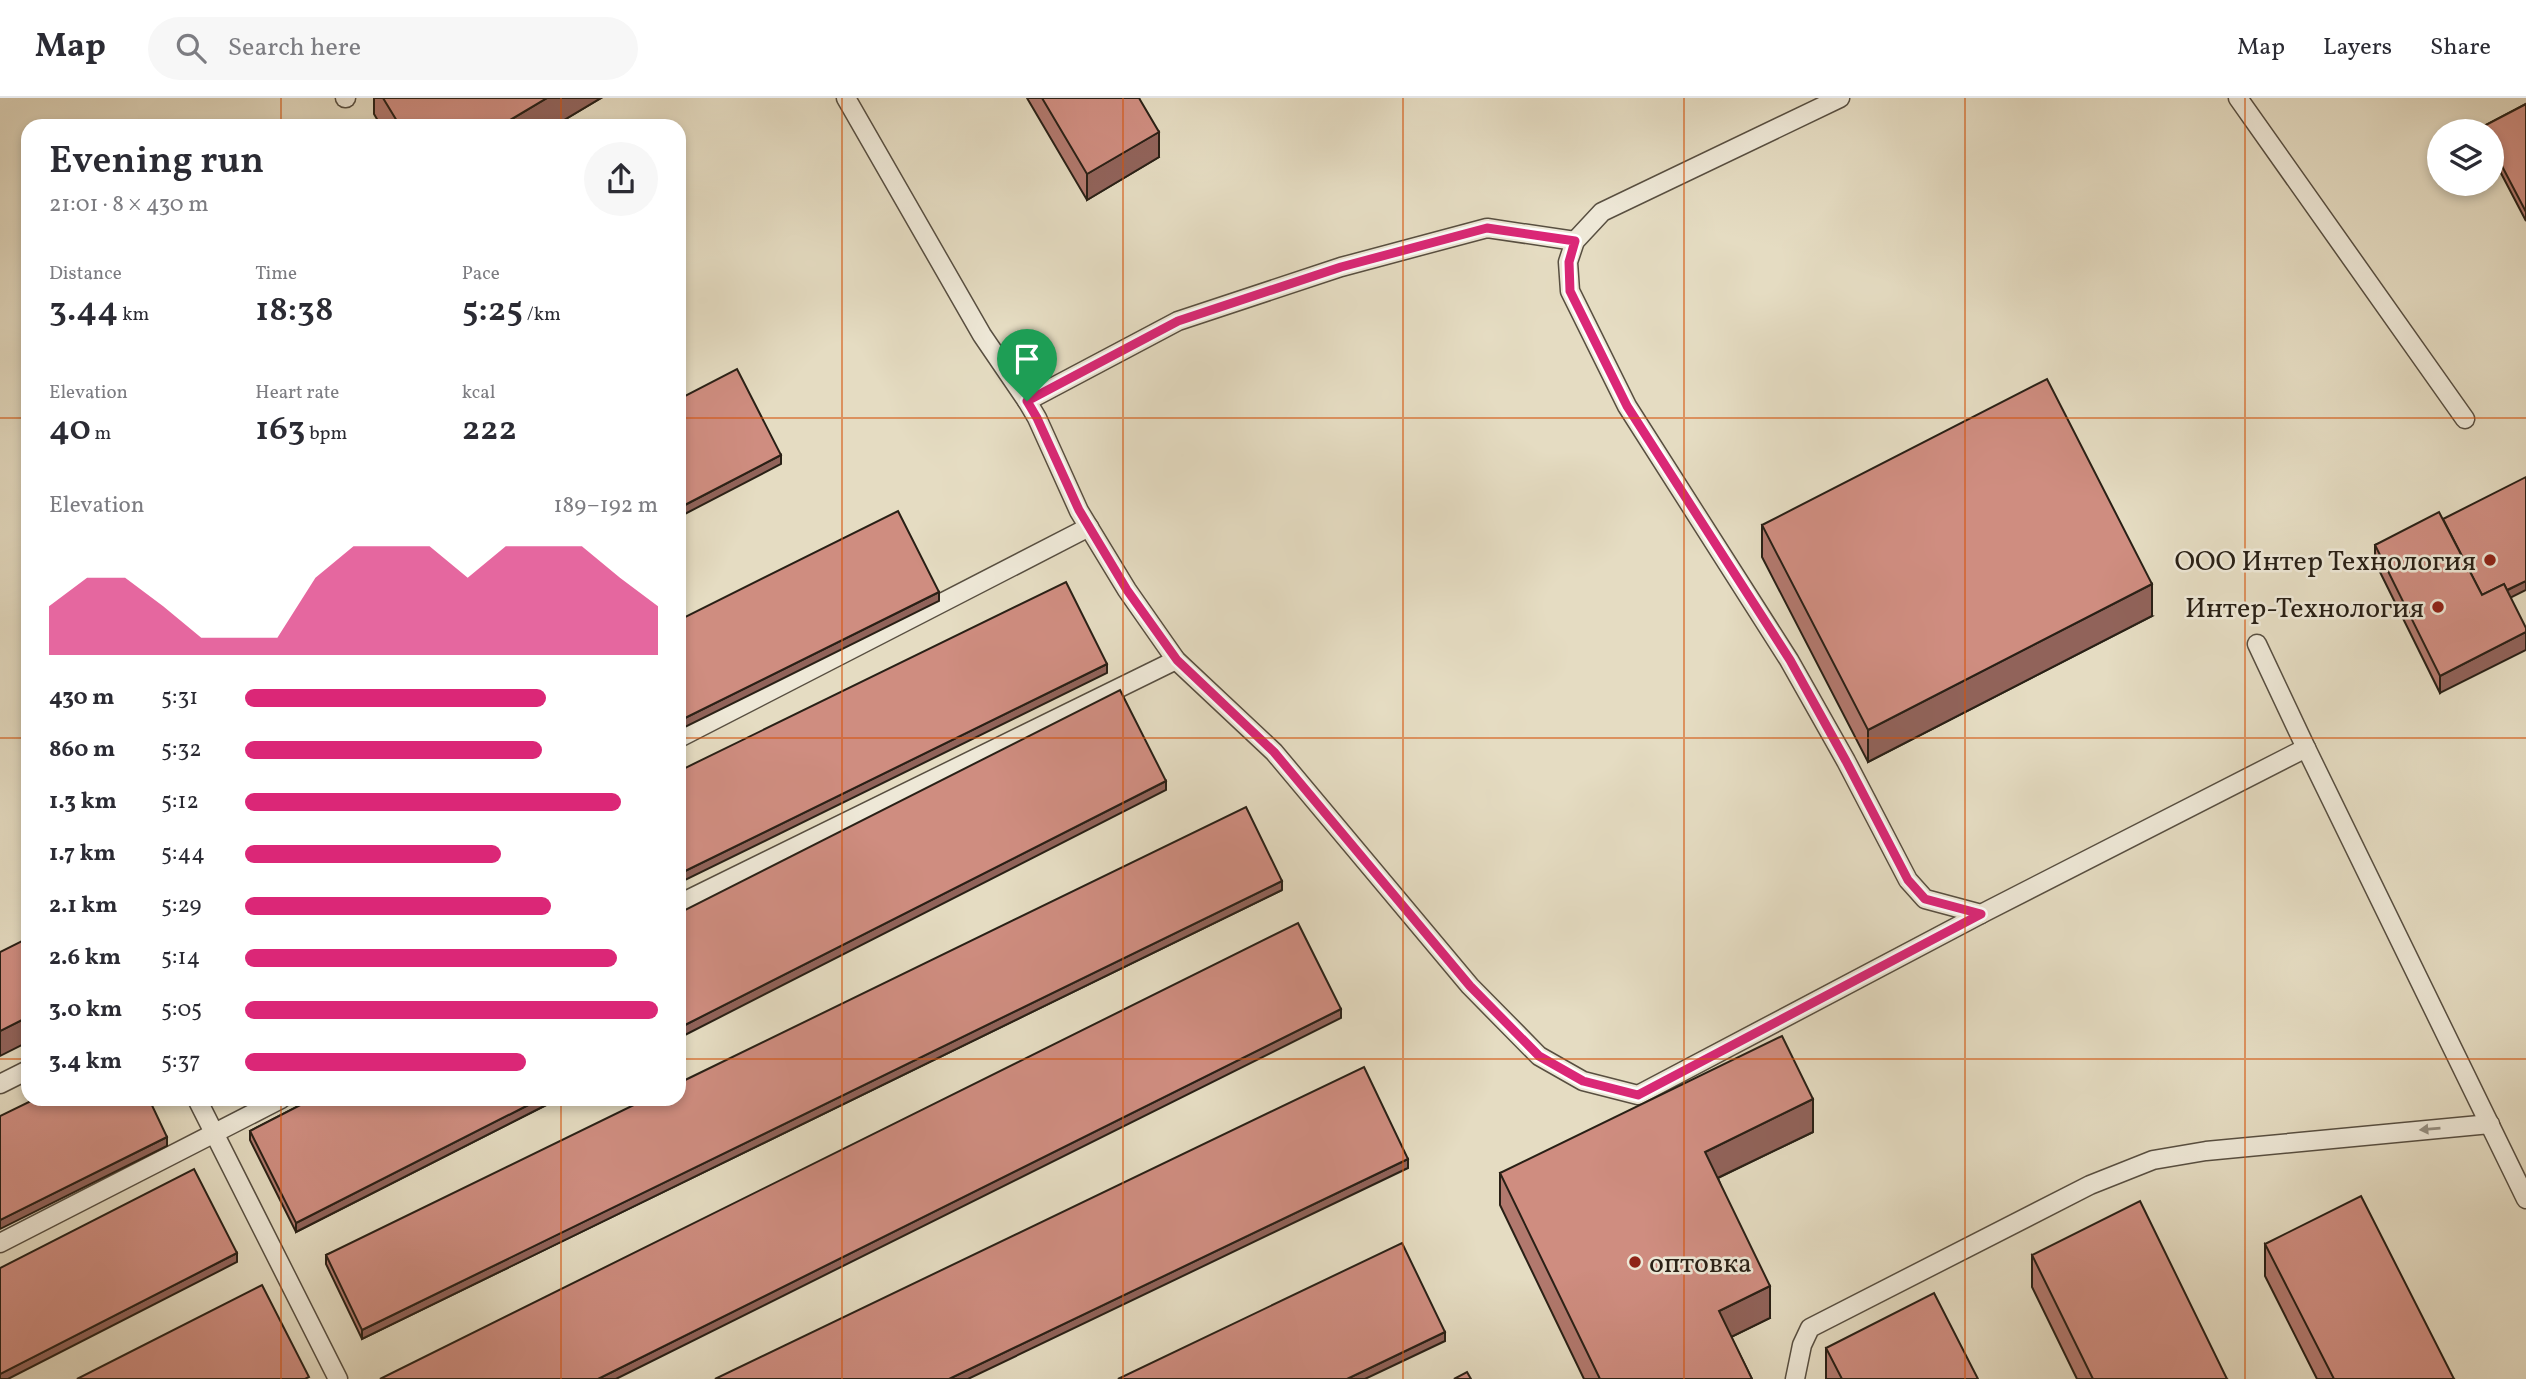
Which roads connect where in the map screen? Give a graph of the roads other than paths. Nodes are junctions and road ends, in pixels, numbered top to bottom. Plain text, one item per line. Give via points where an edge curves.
1 (846, 98) edge
2 (1840, 98) edge
3 (2238, 98) edge
4 (1575, 241) junction
5 (1027, 401) junction
6 (2465, 419) dead end
7 (1089, 527) junction
8 (2257, 644) dead end
9 (1177, 660) junction
10 (686, 734) edge
11 (2306, 748) junction
12 (686, 901) edge
13 (1981, 914) junction
14 (21, 1074) edge
15 (0, 1084) edge
16 (200, 1106) edge
17 (267, 1106) edge
18 (2490, 1124) junction
19 (213, 1132) junction
20 (2526, 1199) edge
21 (0, 1243) edge
22 (338, 1379) edge
23 (1795, 1379) edge

1 - 5 lane via 982,335
2 - 4 lane via 1602,212
3 - 6 lane
4 - 5 lane via 1487,228 1341,267 1178,321
4 - 13 lane via 1569,262 1570,291 1627,406 1790,660 1908,880 1925,899
5 - 7 lane
7 - 9 lane
7 - 10 lane
8 - 11 lane
9 - 12 lane
9 - 13 lane via 1274,752 1470,986 1539,1056 1583,1081 1638,1095
11 - 13 lane
11 - 18 lane
14 - 15 lane
16 - 19 lane
17 - 19 lane
18 - 20 lane
18 -> 23 lane via 2153,1160 2090,1185 1810,1328
19 - 21 lane
19 - 22 lane

